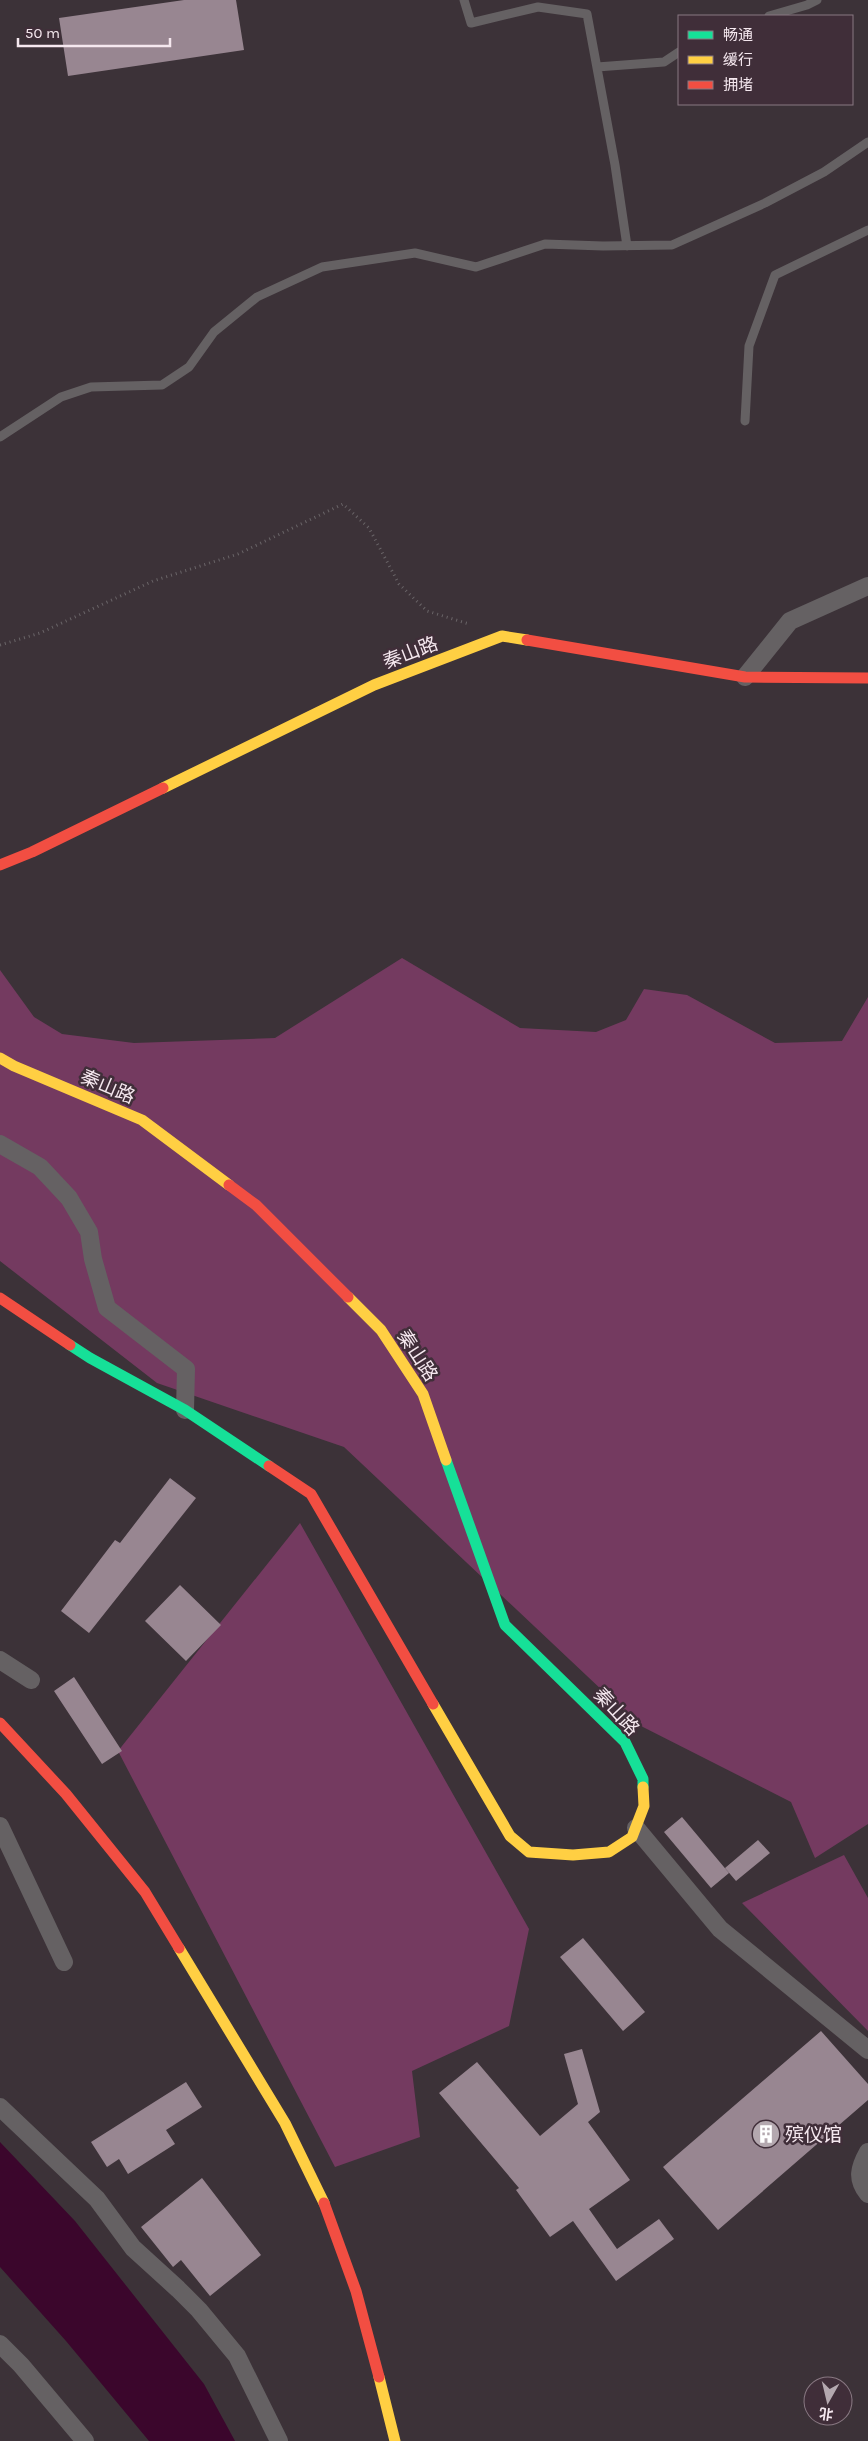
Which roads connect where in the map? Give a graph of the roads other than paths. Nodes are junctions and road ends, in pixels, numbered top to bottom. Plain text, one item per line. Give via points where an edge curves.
1 (464, 0) edge
2 (817, 0) edge
3 (772, 15) edge
4 (678, 53) edge
5 (597, 67) junction
6 (868, 142) edge
7 (868, 230) edge
8 (627, 246) junction
9 (745, 421) dead end
10 (0, 437) edge
11 (868, 586) edge
12 (745, 676) junction
13 (868, 678) edge
14 (0, 865) edge
15 (0, 1058) edge
16 (0, 1144) edge
17 (0, 1298) edge
18 (184, 1410) junction
19 (0, 1660) edge
20 (31, 1680) dead end
21 (0, 1723) edge
22 (0, 1826) edge
23 (636, 1828) junction
24 (64, 1962) dead end
25 (868, 2050) edge
26 (0, 2107) edge
27 (868, 2152) edge
28 (868, 2194) edge
29 (0, 2344) edge
30 (85, 2441) edge
31 (279, 2441) edge
32 (395, 2441) edge

1 - 5 lane via 471,23 538,7 587,14
2 - 3 lane
4 - 5 lane via 664,62
5 - 8 lane
6 - 8 lane via 824,172 672,245
7 - 9 lane via 775,275 749,346
8 - 10 lane via 545,244 476,267 415,253 322,267 257,297 214,332 190,367 162,385 91,387 61,398
11 - 12 street via 790,620
12 - 13 main road
12 - 14 main road, 秦山路 via 502,636 374,685
15 - 23 main road, 秦山路 via 142,1120 256,1204 381,1330 423,1394 504,1625 625,1742 643,1778 644,1806
16 - 18 street via 40,1167 69,1198 89,1232 92,1259 107,1308 186,1369
17 - 18 main road, 秦山路 via 90,1358
18 - 23 main road, 秦山路 via 311,1494 510,1836 530,1852 573,1855 609,1852 632,1837
19 - 20 street
21 - 32 main road via 66,1794 145,1892 285,2123 323,2201 345,2258
22 - 24 street
23 - 25 street via 720,1929
26 - 31 street via 97,2199 133,2248 178,2289 237,2356
27 - 28 street via 859,2171 862,2187
29 - 30 street via 22,2365

